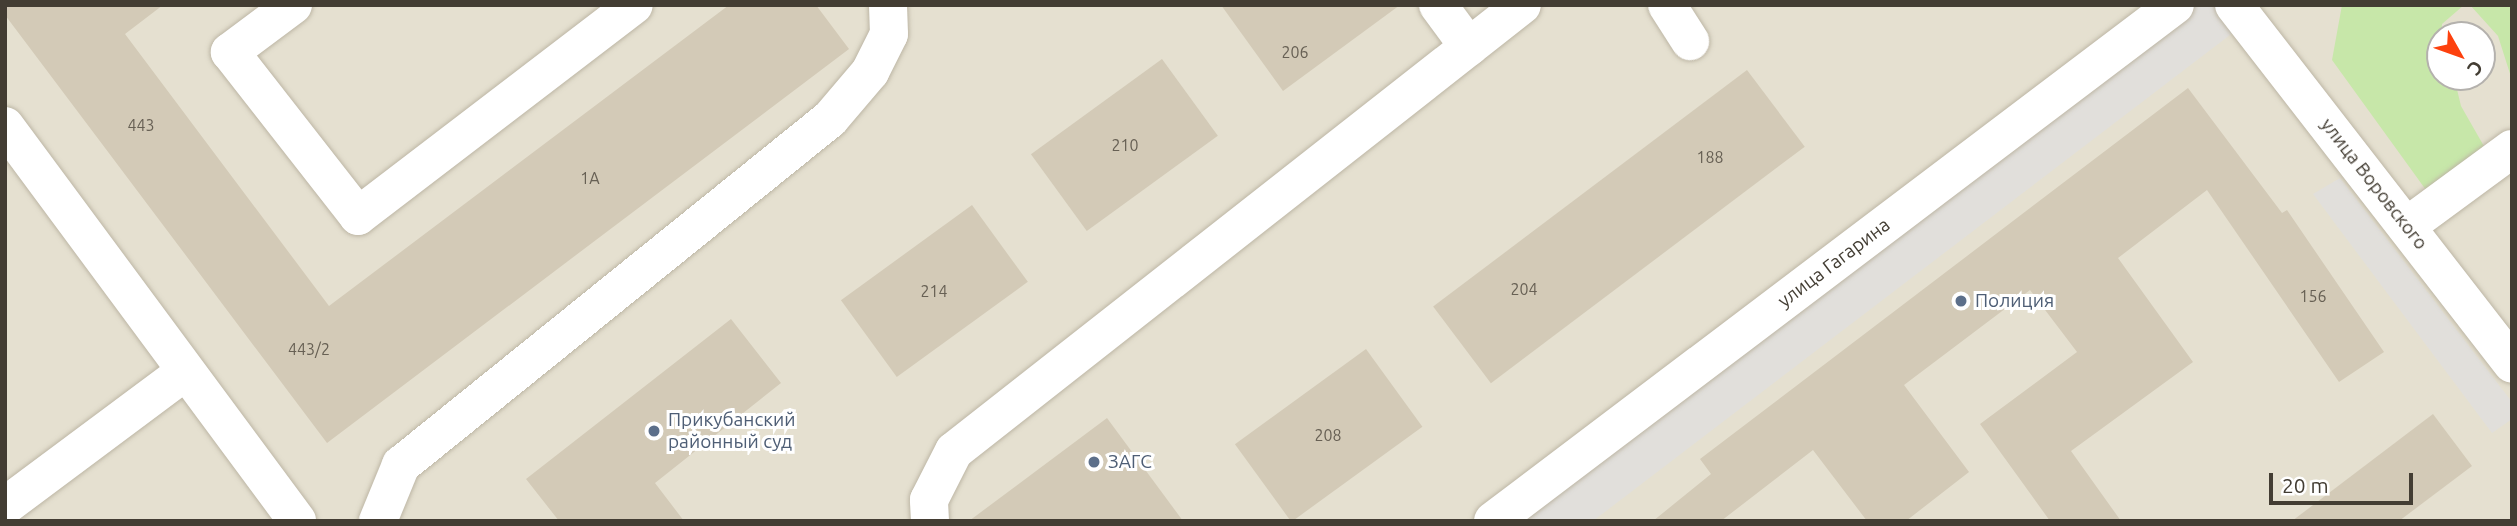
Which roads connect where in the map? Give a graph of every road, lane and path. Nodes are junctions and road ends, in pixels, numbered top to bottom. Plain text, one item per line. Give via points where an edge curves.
1 (293, 5) edge
2 (634, 5) edge
3 (888, 5) edge
4 (1438, 5) edge
5 (1522, 5) edge
6 (1667, 5) edge
7 (2175, 5) edge
8 (2234, 5) edge
9 (1690, 41) dead end
10 (1469, 47) junction
11 (5, 127) edge
12 (2512, 149) edge
13 (2407, 226) junction
14 (2512, 364) edge
15 (185, 372) junction
16 (5, 506) edge
17 (298, 521) edge
18 (378, 521) edge
19 (930, 521) edge
20 (1493, 521) edge

1 - 2 street via 230,52 358,216
3 - 18 street via 890,34 870,72 831,119 401,465
4 - 10 street
5 - 10 street
6 - 9 street
7 - 20 street, улица Гагарина
8 - 13 street, улица Воровского
10 - 19 street via 954,451 929,500
11 - 15 street
12 - 13 street
13 - 14 street, улица Воровского
15 - 16 street
15 - 17 street

